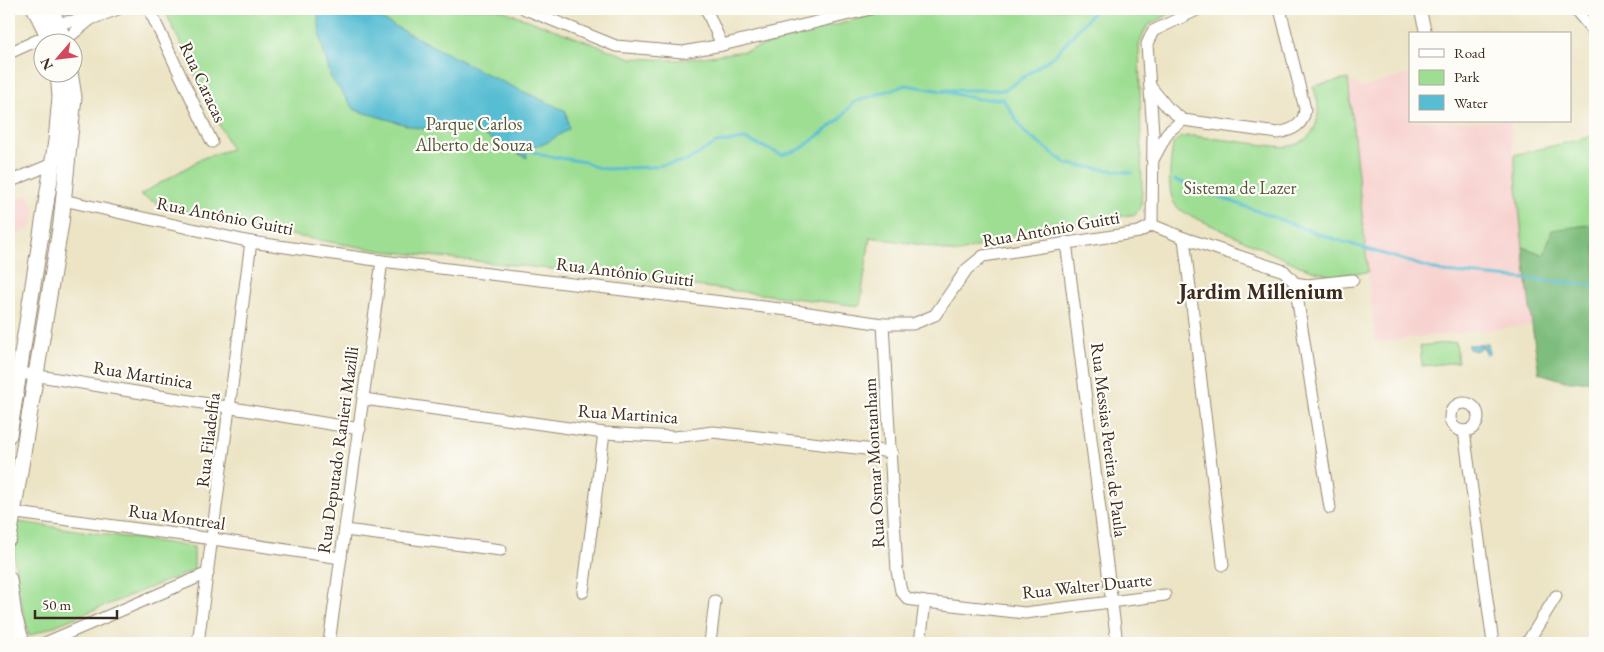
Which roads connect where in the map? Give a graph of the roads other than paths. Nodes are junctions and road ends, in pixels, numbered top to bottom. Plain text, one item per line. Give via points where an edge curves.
1 (35, 9) edge
2 (51, 9) edge
3 (118, 9) edge
4 (149, 9) edge
5 (525, 9) edge
6 (706, 9) edge
7 (870, 9) edge
8 (1199, 9) edge
9 (1280, 9) edge
10 (1420, 9) edge
11 (1575, 9) edge
12 (839, 13) edge
13 (91, 19) junction
14 (53, 32) edge
15 (56, 32) edge
16 (66, 32) edge
17 (66, 32) edge
18 (1426, 32) edge
19 (1595, 33) edge
20 (32, 45) edge
21 (722, 45) junction
22 (9, 53) edge
23 (59, 82) edge
24 (72, 82) edge
25 (1150, 86) junction
26 (1182, 120) junction
27 (212, 142) dead end
28 (1153, 159) junction
29 (51, 171) junction
30 (11, 182) edge
31 (65, 183) junction
32 (47, 198) junction
33 (63, 201) junction
34 (1152, 225) junction
35 (1184, 238) junction
36 (251, 242) junction
37 (1066, 242) junction
38 (382, 260) junction
39 (1353, 280) dead end
40 (1295, 283) junction
41 (883, 324) junction
42 (14, 372) edge
43 (36, 375) junction
44 (364, 399) junction
45 (230, 408) junction
46 (360, 429) junction
47 (1464, 431) dead end
48 (604, 433) junction
49 (9, 435) edge
50 (892, 452) junction
51 (1330, 508) dead end
52 (11, 512) edge
53 (345, 530) junction
54 (9, 538) edge
55 (213, 538) junction
56 (501, 550) dead end
57 (341, 558) junction
58 (1223, 565) dead end
59 (208, 573) junction
60 (9, 579) edge
61 (584, 592) dead end
62 (1165, 595) dead end
63 (1556, 596) dead end
64 (908, 598) joint
65 (715, 601) dead end
66 (924, 602) junction
67 (1112, 603) junction
68 (22, 643) edge
69 (45, 643) edge
70 (198, 643) edge
71 (329, 643) edge
72 (710, 643) edge
73 (920, 643) edge
74 (1117, 643) edge
75 (1493, 643) edge
76 (1527, 643) edge

1 - 14 street
2 - 15 street
3 - 13 street
4 - 27 street, Rua Caracas
5 - 21 street via 616,46 683,52
6 - 21 street
7 - 12 street
8 - 25 street via 1153,31 1147,44
9 - 26 street via 1305,108 1300,125 1278,133
10 - 18 street
11 - 19 street
12 - 21 street
13 - 16 street
13 - 17 street
20 - 22 street
23 - 29 street via 60,97
24 - 31 street via 74,97
25 - 26 street
25 - 28 street
26 - 28 street via 1168,132
28 - 34 street
29 - 30 street
29 - 31 street
29 - 32 street
31 - 33 street
32 - 33 street via 55,205
32 - 42 street
33 - 36 street, Rua Antônio Guitti
33 - 43 street
34 - 35 street
34 - 37 street, Rua Antônio Guitti via 1139,232
35 - 40 street via 1284,271
35 - 58 street
36 - 38 street, Rua Antônio Guitti
36 - 45 street, Rua Filadelfia
37 - 41 street, Rua Antônio Guitti via 983,256 967,269 936,315 913,324
37 - 67 street, Rua Messias Pereira de Paula
38 - 41 street, Rua Antônio Guitti
38 - 44 street, Rua Deputado Ranieri Mazilli
39 - 40 street via 1307,285
40 - 51 street
41 - 50 street, Rua Osmar Montanham
42 - 43 street, Rua Martinica
42 - 49 street
43 - 45 street, Rua Martinica
43 - 52 street
44 - 46 street, Rua Deputado Ranieri Mazilli
44 - 48 street, Rua Martinica
45 - 46 street, Rua Martinica
45 - 55 street, Rua Filadelfia
46 - 53 street, Rua Deputado Ranieri Mazilli
47 - 75 street
48 - 50 street, Rua Martinica via 675,436 713,432
48 - 61 street
50 - 64 street, Rua Osmar Montanham via 897,570 901,591
52 - 54 street
52 - 55 street, Rua Montreal
53 - 56 street
53 - 57 street, Rua Deputado Ranieri Mazilli
55 - 57 street, Rua Montreal
55 - 59 street, Rua Filadelfia
57 - 71 street, Rua Deputado Ranieri Mazilli
59 - 69 street
59 - 70 street, Rua Filadelfia
60 - 68 street
62 - 67 street, Rua Walter Duarte
63 - 76 street
64 - 66 street, Rua Walter Duarte
65 - 72 street
66 - 67 street, Rua Walter Duarte via 1025,613
66 - 73 street
67 - 74 street, Rua Messias Pereira de Paula

